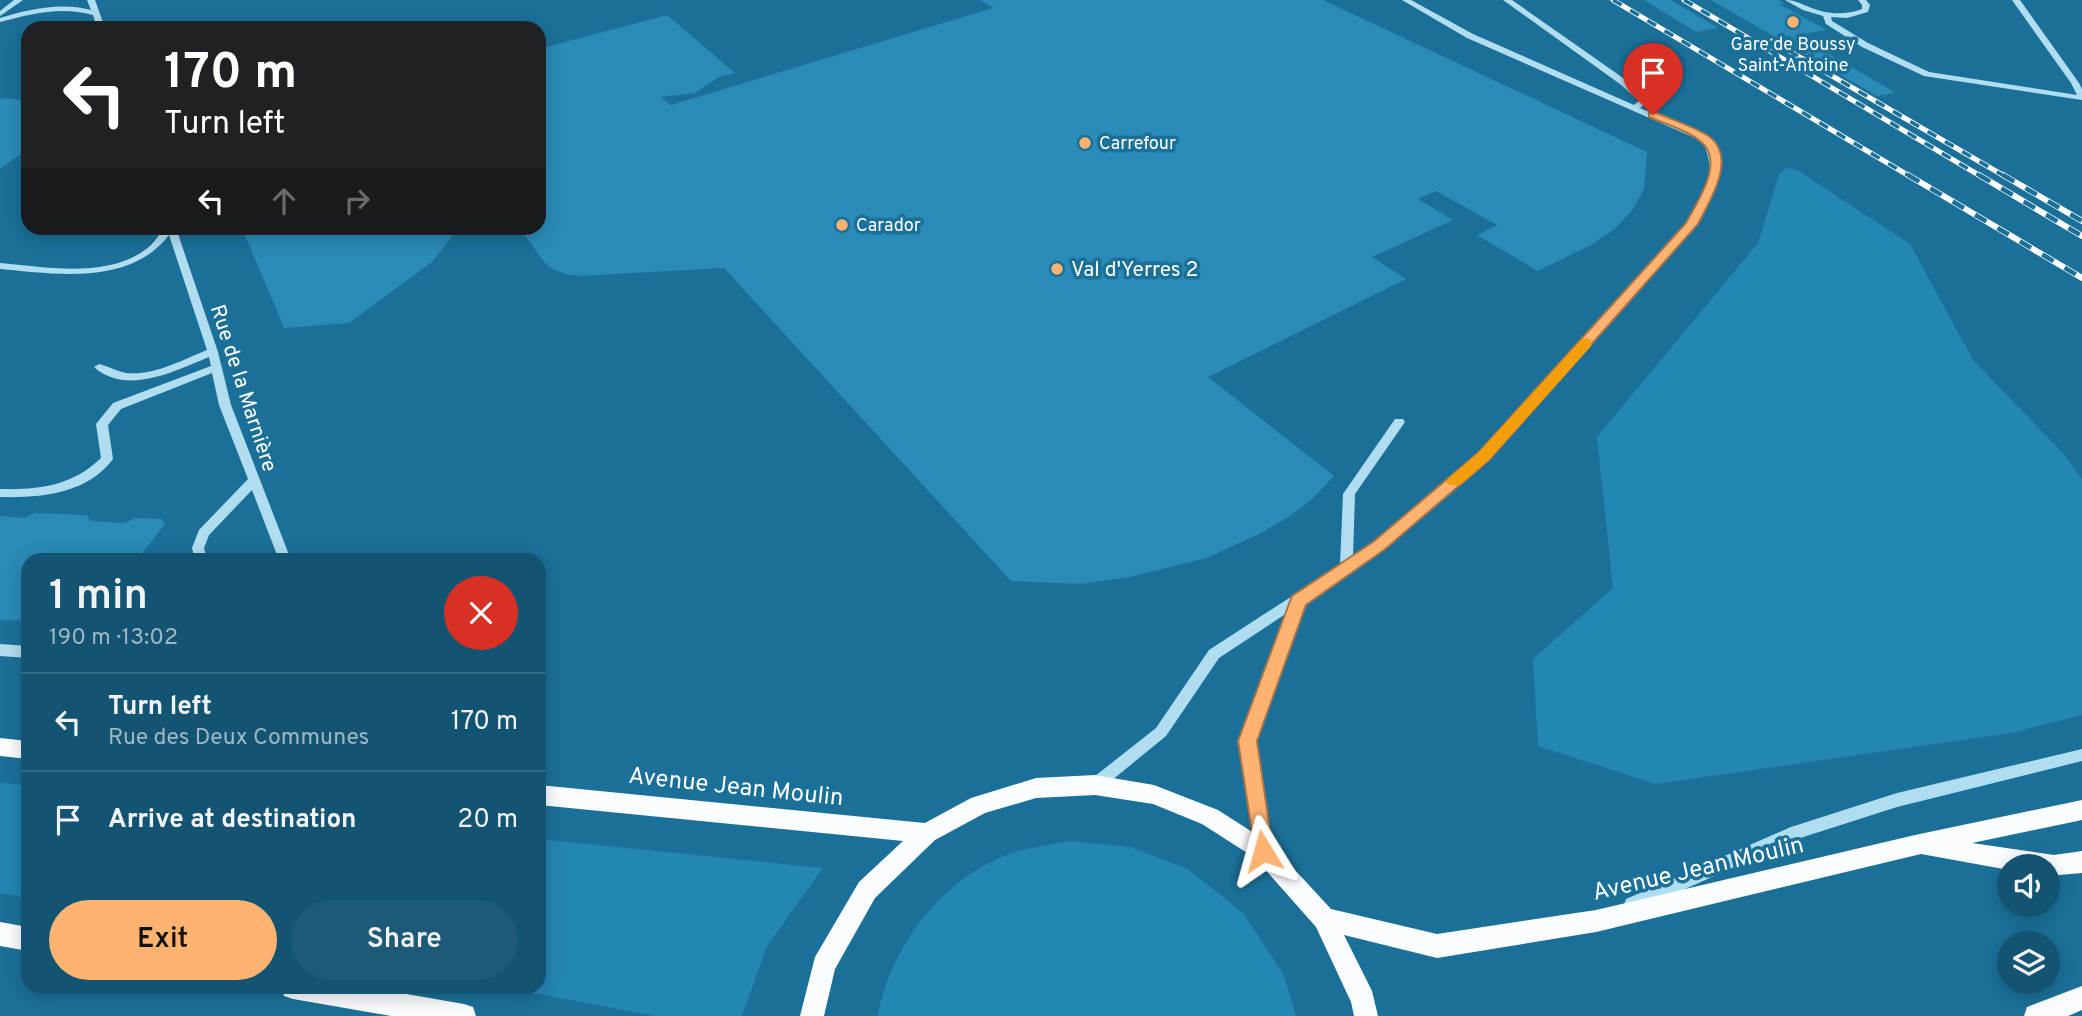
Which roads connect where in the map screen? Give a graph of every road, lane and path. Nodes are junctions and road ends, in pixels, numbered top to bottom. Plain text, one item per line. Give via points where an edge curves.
1 (19, 0) edge
2 (91, 0) edge
3 (1406, 0) edge
4 (1507, 0) edge
5 (1789, 0) edge
6 (1862, 0) edge
7 (2016, 0) edge
8 (0, 14) edge
9 (97, 14) junction
10 (1826, 14) junction
11 (0, 20) edge
12 (99, 21) edge
13 (2082, 97) edge
14 (1636, 107) junction
15 (166, 235) edge
16 (172, 235) edge
17 (0, 266) edge
18 (213, 352) junction
19 (217, 367) junction
20 (99, 368) dead end
21 (1399, 422) dead end
22 (254, 480) junction
23 (0, 494) edge
24 (199, 553) edge
25 (282, 553) edge
26 (1346, 568) junction
27 (1298, 601) junction
28 (0, 650) edge
29 (21, 652) edge
30 (0, 747) edge
31 (21, 749) edge
32 (2082, 755) edge
33 (1095, 785) junction
34 (546, 796) edge
35 (2082, 810) edge
36 (927, 833) junction
37 (1915, 845) junction
38 (1263, 851) junction
39 (2082, 862) edge
40 (1325, 919) junction
41 (1596, 921) junction
42 (0, 934) edge
43 (21, 938) edge
44 (334, 994) edge
45 (2082, 998) edge
46 (464, 1016) edge
47 (812, 1016) edge
48 (1366, 1016) edge
49 (2036, 1016) edge

1 - 8 street
2 - 9 street
3 - 14 street via 1470,36
4 - 14 street via 1623,82 1644,101
5 - 10 street
6 - 10 street via 1866,5 1859,13
7 - 13 street
9 - 11 street via 46,9
9 - 12 street
10 - 13 street via 1829,22 1865,45 1927,74
14 - 26 street via 1705,139 1713,151 1717,166 1692,224 1484,456 1379,546
15 - 17 street, Rue de la Marnière via 145,254 109,267 80,271
16 - 18 street, Rue de la Marnière
18 - 19 street, Rue de la Marnière
18 - 20 street via 127,379
19 - 22 street, Rue de la Marnière via 225,405
19 - 23 street via 117,406 102,424 107,459 95,473 63,489
21 - 26 street via 1349,494
22 - 24 street via 203,533
22 - 25 street, Rue de la Marnière
26 - 27 street
27 - 33 street via 1214,654 1161,732
27 - 38 street via 1248,741
28 - 29 street
30 - 31 main road
32 - 41 street via 1897,800 1791,834
33 - 36 main road via 1036,788 979,805
33 - 38 main road via 1154,794 1210,817
34 - 36 main road, Avenue Jean Moulin
35 - 37 main road, Avenue Jean Moulin
36 - 47 main road via 867,890 824,965
37 - 39 main road via 2054,866
37 - 41 main road, Avenue Jean Moulin
38 - 40 main road
40 - 41 main road, Avenue Jean Moulin via 1437,946
40 - 48 main road
42 - 43 main road
44 - 46 main road
45 - 49 main road

